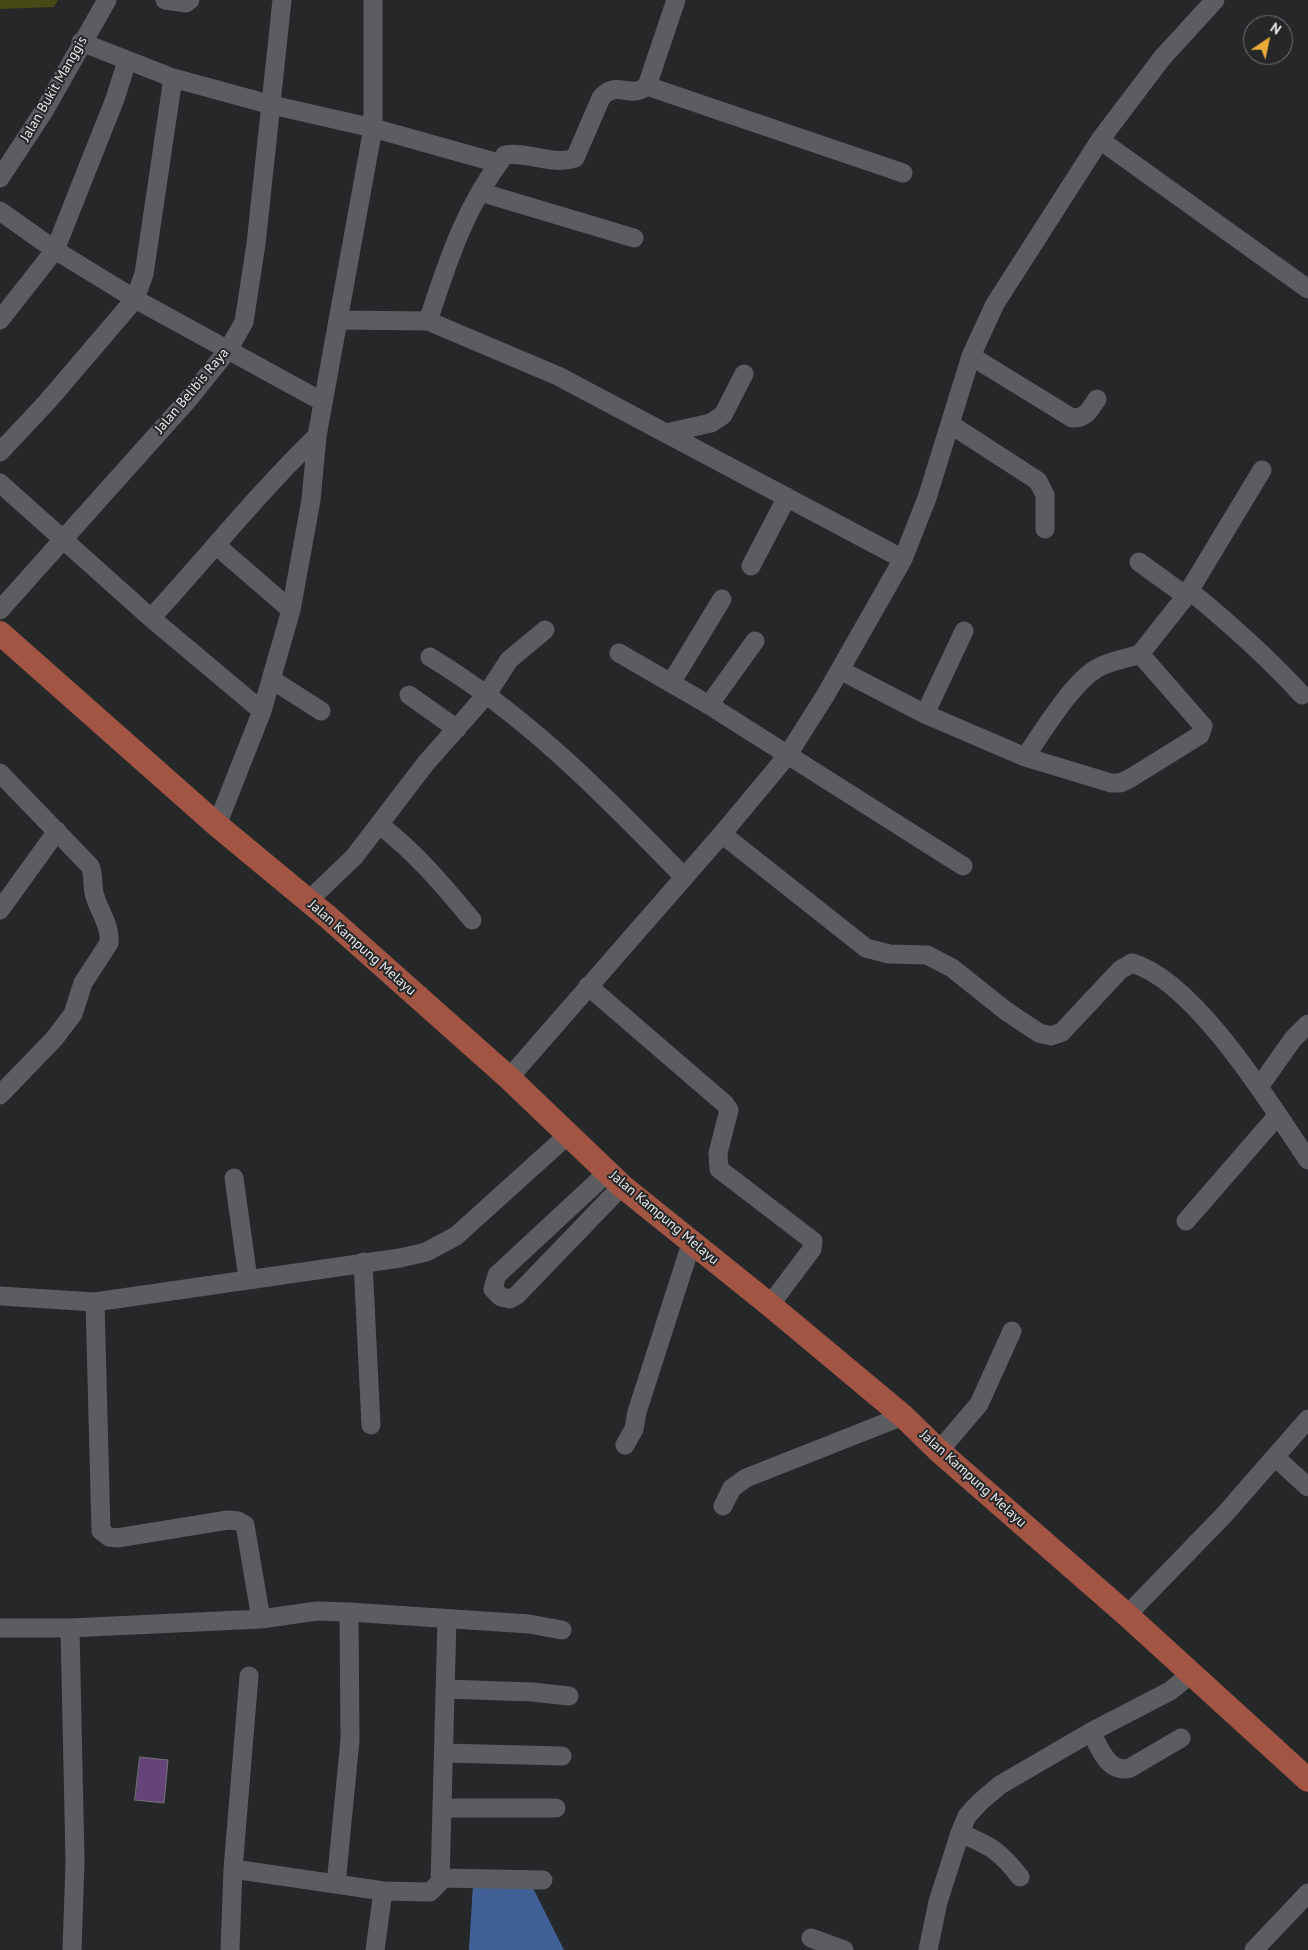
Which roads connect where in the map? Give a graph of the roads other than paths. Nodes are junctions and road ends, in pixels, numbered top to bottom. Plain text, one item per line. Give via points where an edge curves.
1 (107, 0) edge
2 (165, 0) edge
3 (190, 0) edge
4 (282, 0) edge
5 (373, 0) edge
6 (676, 0) edge
7 (1215, 0) edge
8 (81, 42) junction
9 (127, 61) junction
10 (172, 78) junction
11 (647, 86) junction
12 (272, 105) junction
13 (373, 128) junction
14 (1100, 140) junction
15 (6, 154) edge
16 (498, 163) junction
17 (903, 173) dead end
18 (0, 178) edge
19 (480, 192) junction
20 (0, 211) edge
21 (634, 238) dead end
22 (55, 250) junction
23 (1308, 289) edge
24 (135, 298) junction
25 (0, 320) edge
26 (339, 320) junction
27 (428, 321) junction
28 (228, 350) junction
29 (972, 356) junction
30 (744, 374) dead end
31 (1097, 399) dead end
32 (323, 402) junction
33 (950, 424) junction
34 (666, 433) junction
35 (317, 436) junction
36 (0, 452) edge
37 (1262, 470) dead end
38 (0, 483) edge
39 (786, 497) junction
40 (1046, 529) dead end
41 (63, 539) junction
42 (217, 546) junction
43 (903, 560) junction
44 (1138, 562) dead end
45 (751, 566) dead end
46 (1187, 593) junction
47 (722, 599) dead end
48 (0, 610) edge
49 (290, 610) junction
50 (152, 618) junction
51 (545, 630) dead end
52 (964, 631) dead end
53 (0, 633) edge
54 (755, 641) dead end
55 (619, 653) dead end
56 (1140, 654) junction
57 (430, 657) dead end
58 (840, 670) junction
59 (271, 679) junction
60 (671, 683) junction
61 (487, 694) junction
62 (1302, 694) dead end
63 (409, 695) dead end
64 (709, 705) junction
65 (262, 711) junction
66 (321, 711) dead end
67 (925, 714) junction
68 (457, 729) junction
69 (787, 756) junction
70 (1025, 757) junction
71 (0, 773) edge
72 (217, 825) junction
73 (380, 825) junction
74 (57, 831) junction
75 (722, 834) junction
76 (963, 866) dead end
77 (684, 877) junction
78 (309, 900) junction
79 (0, 910) edge
80 (472, 920) dead end
81 (588, 986) junction
82 (1308, 1024) edge
83 (509, 1078) junction
84 (1259, 1087) junction
85 (0, 1095) edge
86 (1278, 1116) junction
87 (569, 1134) junction
88 (1308, 1160) edge
89 (234, 1178) dead end
90 (615, 1179) junction
91 (1186, 1221) dead end
92 (692, 1241) junction
93 (363, 1262) junction
94 (248, 1279) junction
95 (0, 1296) edge
96 (95, 1302) junction
97 (770, 1305) junction
98 (1012, 1331) dead end
99 (903, 1416) junction
100 (1308, 1419) edge
101 (371, 1425) dead end
102 (625, 1445) dead end
103 (939, 1451) junction
104 (1276, 1458) junction
105 (1308, 1487) edge
106 (723, 1506) dead end
107 (349, 1612) junction
108 (1127, 1616) junction
109 (260, 1619) junction
110 (447, 1619) junction
111 (0, 1628) edge
112 (70, 1628) junction
113 (562, 1630) dead end
114 (1190, 1675) junction
115 (249, 1676) dead end
116 (446, 1689) junction
117 (570, 1696) dead end
118 (1091, 1732) junction
119 (1181, 1738) dead end
120 (444, 1752) junction
121 (562, 1756) dead end
122 (1308, 1780) edge
123 (442, 1808) junction
124 (556, 1808) dead end
125 (960, 1833) junction
126 (233, 1869) junction
127 (1020, 1877) dead end
128 (441, 1878) junction
129 (543, 1880) dead end
130 (336, 1884) junction
131 (383, 1891) junction
132 (1308, 1893) edge
133 (811, 1938) dead end
134 (72, 1950) edge
135 (230, 1950) edge
136 (375, 1950) edge
137 (844, 1950) edge
138 (928, 1950) edge
139 (1254, 1950) edge

1 - 8 street, Jalan Bukit Manggis
2 - 3 street via 186,3
4 - 12 street, Jalan Belibis Raya
5 - 13 street
6 - 11 street
7 - 14 street via 1162,58
8 - 9 street
8 - 15 street, Jalan Bukit Manggis via 44,111
9 - 10 street
9 - 22 street
10 - 12 street
10 - 24 street via 144,274
11 - 16 street via 635,92 606,91 575,158 565,162 515,154 505,155
11 - 17 street
12 - 13 street
12 - 28 street, Jalan Belibis Raya via 246,314
13 - 16 street
13 - 26 street
14 - 23 street
14 - 29 street via 995,304
15 - 18 street, Jalan Bukit Manggis
16 - 19 street
19 - 21 street
19 - 27 street via 453,246
20 - 22 street
22 - 24 street
22 - 25 street
24 - 28 street
24 - 36 street
26 - 27 street
26 - 32 street
27 - 34 street via 558,376
28 - 32 street
28 - 41 street, Jalan Belibis Raya
29 - 31 street via 1072,418 1087,414
29 - 33 street
30 - 34 street via 723,415 711,423
32 - 35 street
33 - 40 street via 1038,481 1044,495
33 - 43 street via 928,498
34 - 39 street
35 - 42 street via 252,502
35 - 49 street via 311,500
37 - 46 street
38 - 41 street
39 - 43 street
39 - 45 street
41 - 48 street, Jalan Belibis Raya
41 - 50 street
42 - 49 street
42 - 50 street
43 - 58 street
44 - 46 street
46 - 56 street
46 - 62 street via 1253,644
47 - 60 street
49 - 59 street
50 - 65 street
51 - 61 street via 509,660
52 - 67 street
53 - 72 main road, Jalan Kampung Melayu
54 - 64 street
55 - 60 street
56 - 70 street via 1096,668 1089,674
56 - 70 street via 1203,726 1200,735 1130,780 1120,783
57 - 61 street
58 - 67 street
58 - 69 street
59 - 65 street
59 - 66 street
60 - 64 street
61 - 68 street
61 - 77 street via 591,782
63 - 68 street
64 - 69 street
65 - 72 street
67 - 70 street
68 - 73 street via 426,763
69 - 75 street
69 - 76 street
71 - 74 street
72 - 78 main road, Jalan Kampung Melayu
73 - 78 street via 354,857
73 - 80 street via 408,847
74 - 79 street
74 - 85 street via 94,874 95,896 106,920 109,943 83,984 73,1014 54,1039
75 - 77 street
75 - 84 street via 866,948 889,954 927,954 952,968 1039,1033 1051,1036 1062,1032 1120,970 1132,963 1145,967 1200,1012
77 - 81 street
78 - 83 main road, Jalan Kampung Melayu
81 - 83 street
81 - 97 street via 726,1104 729,1110 718,1153 719,1169 813,1241 812,1249
82 - 84 street via 1293,1039
83 - 87 main road, Jalan Kampung Melayu
84 - 86 street
86 - 88 street
86 - 91 street
87 - 90 main road, Jalan Kampung Melayu
87 - 93 street via 456,1236 426,1252
89 - 94 street
90 - 90 street via 497,1275 493,1289 501,1297 510,1299 517,1295
90 - 92 main road, Jalan Kampung Melayu
92 - 97 main road, Jalan Kampung Melayu
92 - 102 street via 634,1428
93 - 94 street
93 - 101 street
94 - 96 street
95 - 96 street
96 - 109 street via 101,1531 117,1538 238,1521 245,1525
97 - 99 main road, Jalan Kampung Melayu
98 - 103 street via 978,1404
99 - 103 main road, Jalan Kampung Melayu
99 - 106 street via 746,1478 732,1488
100 - 104 street
103 - 108 main road, Jalan Kampung Melayu
104 - 105 street
104 - 108 street
107 - 109 street via 317,1611
107 - 110 street
107 - 130 street via 350,1740
108 - 114 main road, Jalan Kampung Melayu
109 - 112 street
110 - 113 street via 530,1624
110 - 116 street
111 - 112 street
112 - 134 street via 75,1862
114 - 118 street via 1156,1700
114 - 122 main road, Jalan Kampung Melayu
115 - 126 street
116 - 117 street
116 - 120 street
118 - 119 street via 1111,1766 1121,1770
118 - 125 street via 1000,1786 967,1816
120 - 121 street
120 - 123 street
123 - 124 street
123 - 128 street
125 - 127 street via 1004,1856
125 - 138 street via 938,1902
126 - 130 street
126 - 135 street
128 - 129 street
128 - 131 street via 430,1892
130 - 131 street
131 - 136 street
132 - 139 street
133 - 137 street

